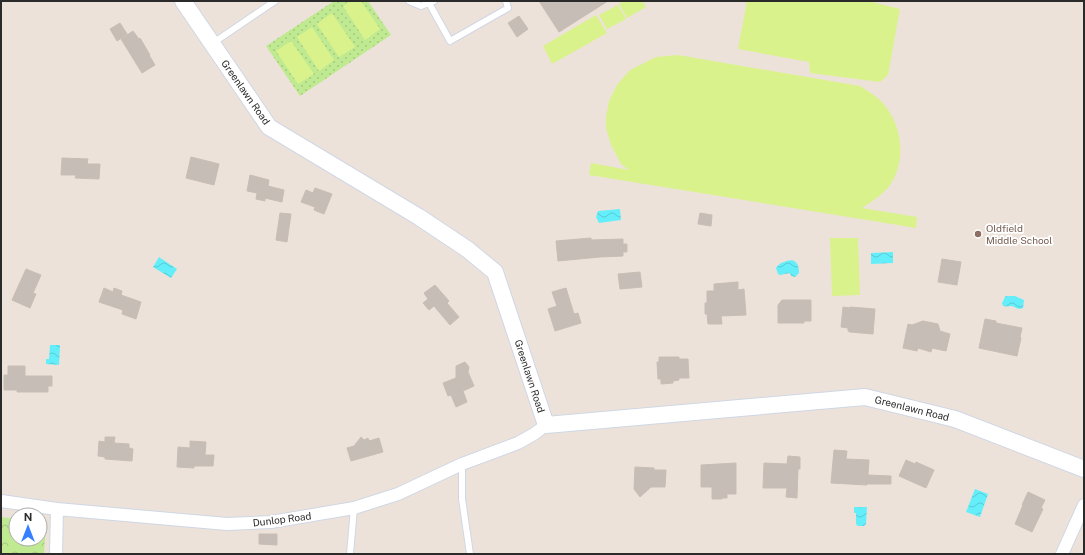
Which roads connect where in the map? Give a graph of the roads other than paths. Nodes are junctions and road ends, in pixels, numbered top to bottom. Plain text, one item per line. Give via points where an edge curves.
1 (183, 1) edge
2 (275, 1) edge
3 (409, 1) edge
4 (506, 1) edge
5 (432, 2) edge
6 (212, 43) junction
7 (546, 426) junction
8 (462, 464) junction
9 (1084, 469) edge
10 (1, 501) edge
11 (1084, 505) edge
12 (354, 508) junction
13 (57, 509) junction
14 (56, 554) edge
15 (350, 554) edge
16 (470, 554) edge
17 (1062, 554) edge

1 - 6 main road, Greenlawn Road
2 - 6 lane
3 - 5 lane via 421,6
4 - 5 lane via 508,8 450,42
6 - 7 main road, Greenlawn Road via 270,127 419,218 467,249 495,272
7 - 8 street, Dunlop Road via 518,443
7 - 9 main road, Greenlawn Road via 865,397 956,419
8 - 12 street, Dunlop Road via 398,494
8 - 16 lane via 462,499
10 - 13 street, Dunlop Road
11 - 17 street
12 - 13 street, Dunlop Road via 272,522 227,524
12 - 15 lane
13 - 14 street

